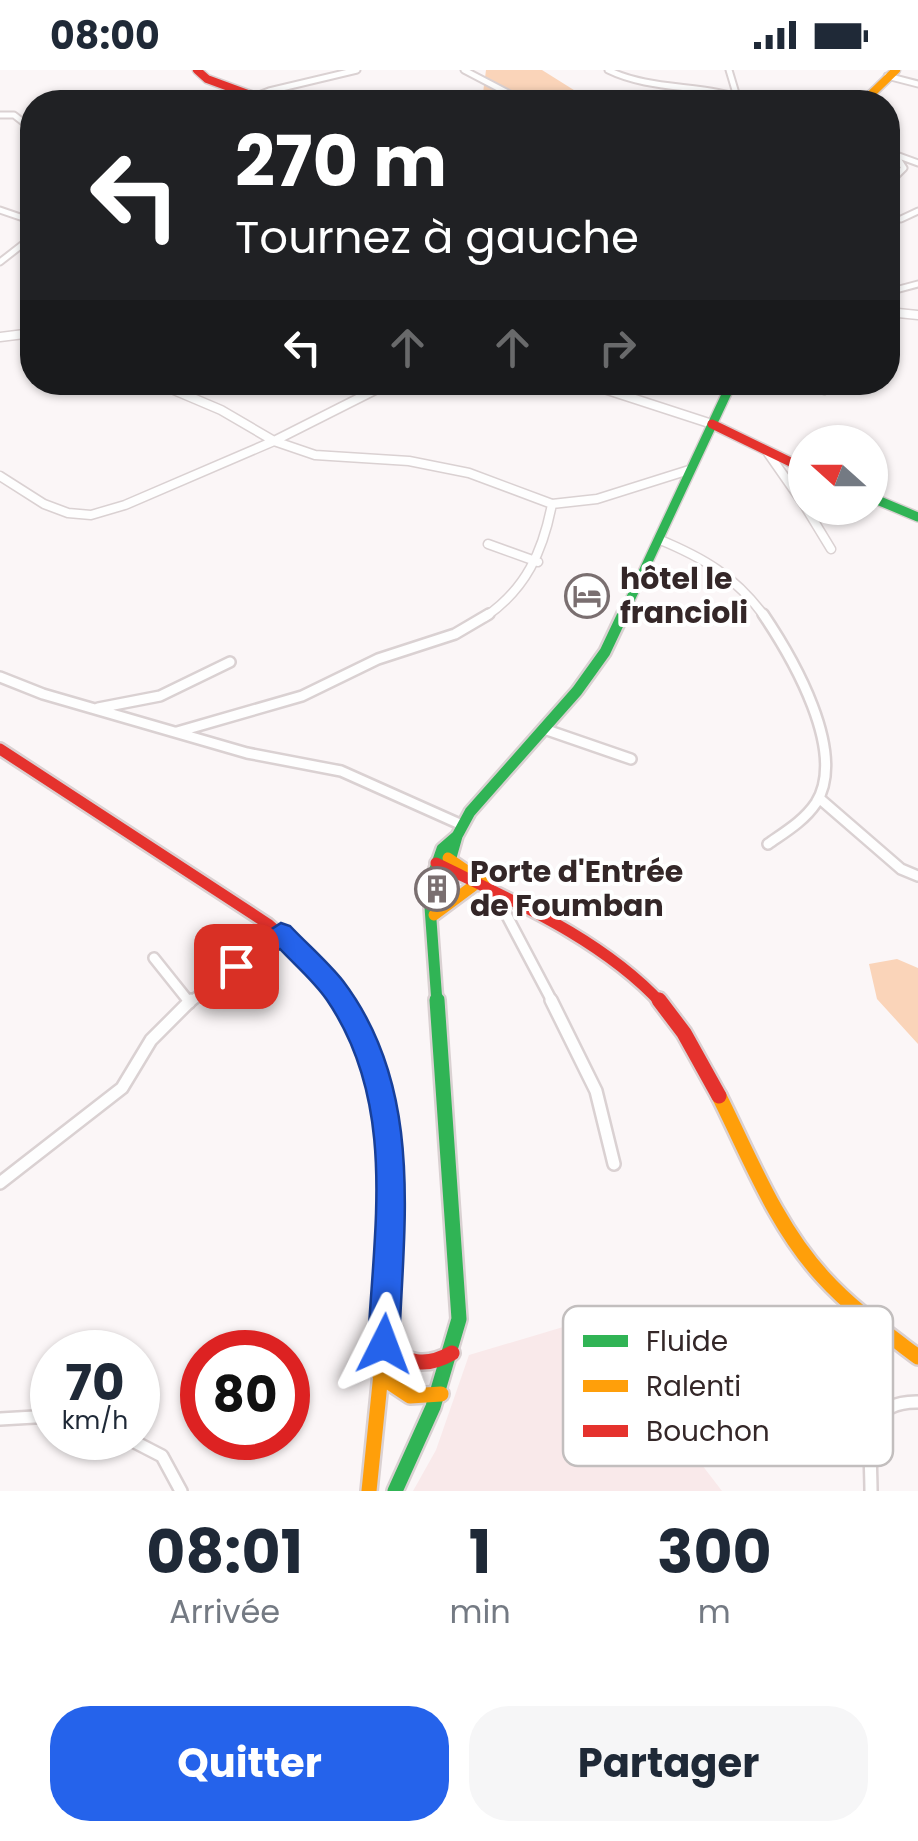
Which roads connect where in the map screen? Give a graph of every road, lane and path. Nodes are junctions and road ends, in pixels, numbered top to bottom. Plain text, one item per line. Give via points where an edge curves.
1 (197, 70) edge
2 (356, 70) edge
3 (464, 70) edge
4 (608, 70) edge
5 (892, 73) edge
6 (918, 84) edge
7 (228, 90) edge
8 (268, 90) edge
9 (502, 90) edge
10 (690, 90) edge
11 (918, 211) edge
12 (901, 219) dead end
13 (20, 246) edge
14 (0, 262) edge
15 (0, 324) edge
16 (4, 337) edge
17 (186, 395) edge
18 (366, 395) edge
19 (623, 395) edge
20 (726, 395) edge
21 (712, 424) junction
22 (274, 441) junction
23 (768, 453) junction
24 (788, 462) edge
25 (689, 470) junction
26 (0, 476) edge
27 (788, 482) edge
28 (552, 504) junction
29 (888, 504) edge
30 (918, 517) edge
31 (816, 525) edge
32 (658, 539) junction
33 (488, 544) dead end
34 (831, 548) dead end
35 (538, 562) junction
36 (230, 662) dead end
37 (0, 677) edge
38 (95, 708) junction
39 (544, 729) junction
40 (174, 732) junction
41 (0, 749) edge
42 (631, 758) dead end
43 (819, 798) junction
44 (458, 834) junction
45 (768, 844) dead end
46 (444, 861) junction
47 (918, 876) edge
48 (483, 883) junction
49 (435, 889) junction
50 (434, 916) junction
51 (430, 931) junction
52 (281, 934) junction
53 (154, 958) dead end
54 (190, 1003) junction
55 (614, 1164) dead end
56 (0, 1183) edge
57 (854, 1306) edge
58 (893, 1338) edge
59 (384, 1344) junction
60 (452, 1353) junction
61 (918, 1358) edge
62 (380, 1376) junction
63 (441, 1394) junction
64 (918, 1402) edge
65 (893, 1403) edge
66 (30, 1417) edge
67 (0, 1419) edge
68 (160, 1452) edge
69 (871, 1466) edge
70 (181, 1491) edge
71 (370, 1491) edge
72 (396, 1491) edge
73 (871, 1491) edge

1 - 7 main road
2 - 8 street
3 - 9 street
4 - 10 street
5 - 6 street
11 - 12 street
13 - 14 street
15 - 16 street
17 - 22 street
18 - 22 street
19 - 21 street
20 - 21 main road
21 - 23 main road
21 - 25 main road
22 - 26 street via 91,515 52,507
22 - 28 street via 334,458 409,461 469,473
23 - 24 main road
23 - 27 street
25 - 28 street via 597,499
25 - 32 main road
28 - 35 street
29 - 30 main road
31 - 34 street
32 - 39 main road via 605,652
32 - 43 street via 727,572 776,634 816,719 825,774
33 - 35 street
35 - 40 street via 507,601 442,639 379,658 274,706
36 - 38 street via 160,696
37 - 38 street
38 - 40 street
39 - 42 street
39 - 44 main road via 484,794
40 - 44 street via 341,772
41 - 52 main road
43 - 45 street
43 - 47 street
44 - 46 main road
44 - 48 main road
46 - 48 main road
46 - 49 main road
48 - 50 main road
48 - 55 street via 585,1059
48 - 57 main road via 625,971 667,1009 796,1242
49 - 50 main road
49 - 51 main road
50 - 51 main road
51 - 60 main road via 459,1288
52 - 54 street
52 - 59 main road via 334,989 381,1080 392,1157
53 - 54 street
54 - 56 street via 140,1053 122,1088
58 - 61 main road
59 - 60 main road via 416,1367
59 - 62 main road
60 - 63 main road
62 - 63 main road via 410,1396
62 - 71 main road
63 - 72 main road
64 - 65 street
66 - 67 street
68 - 70 street
69 - 73 street

